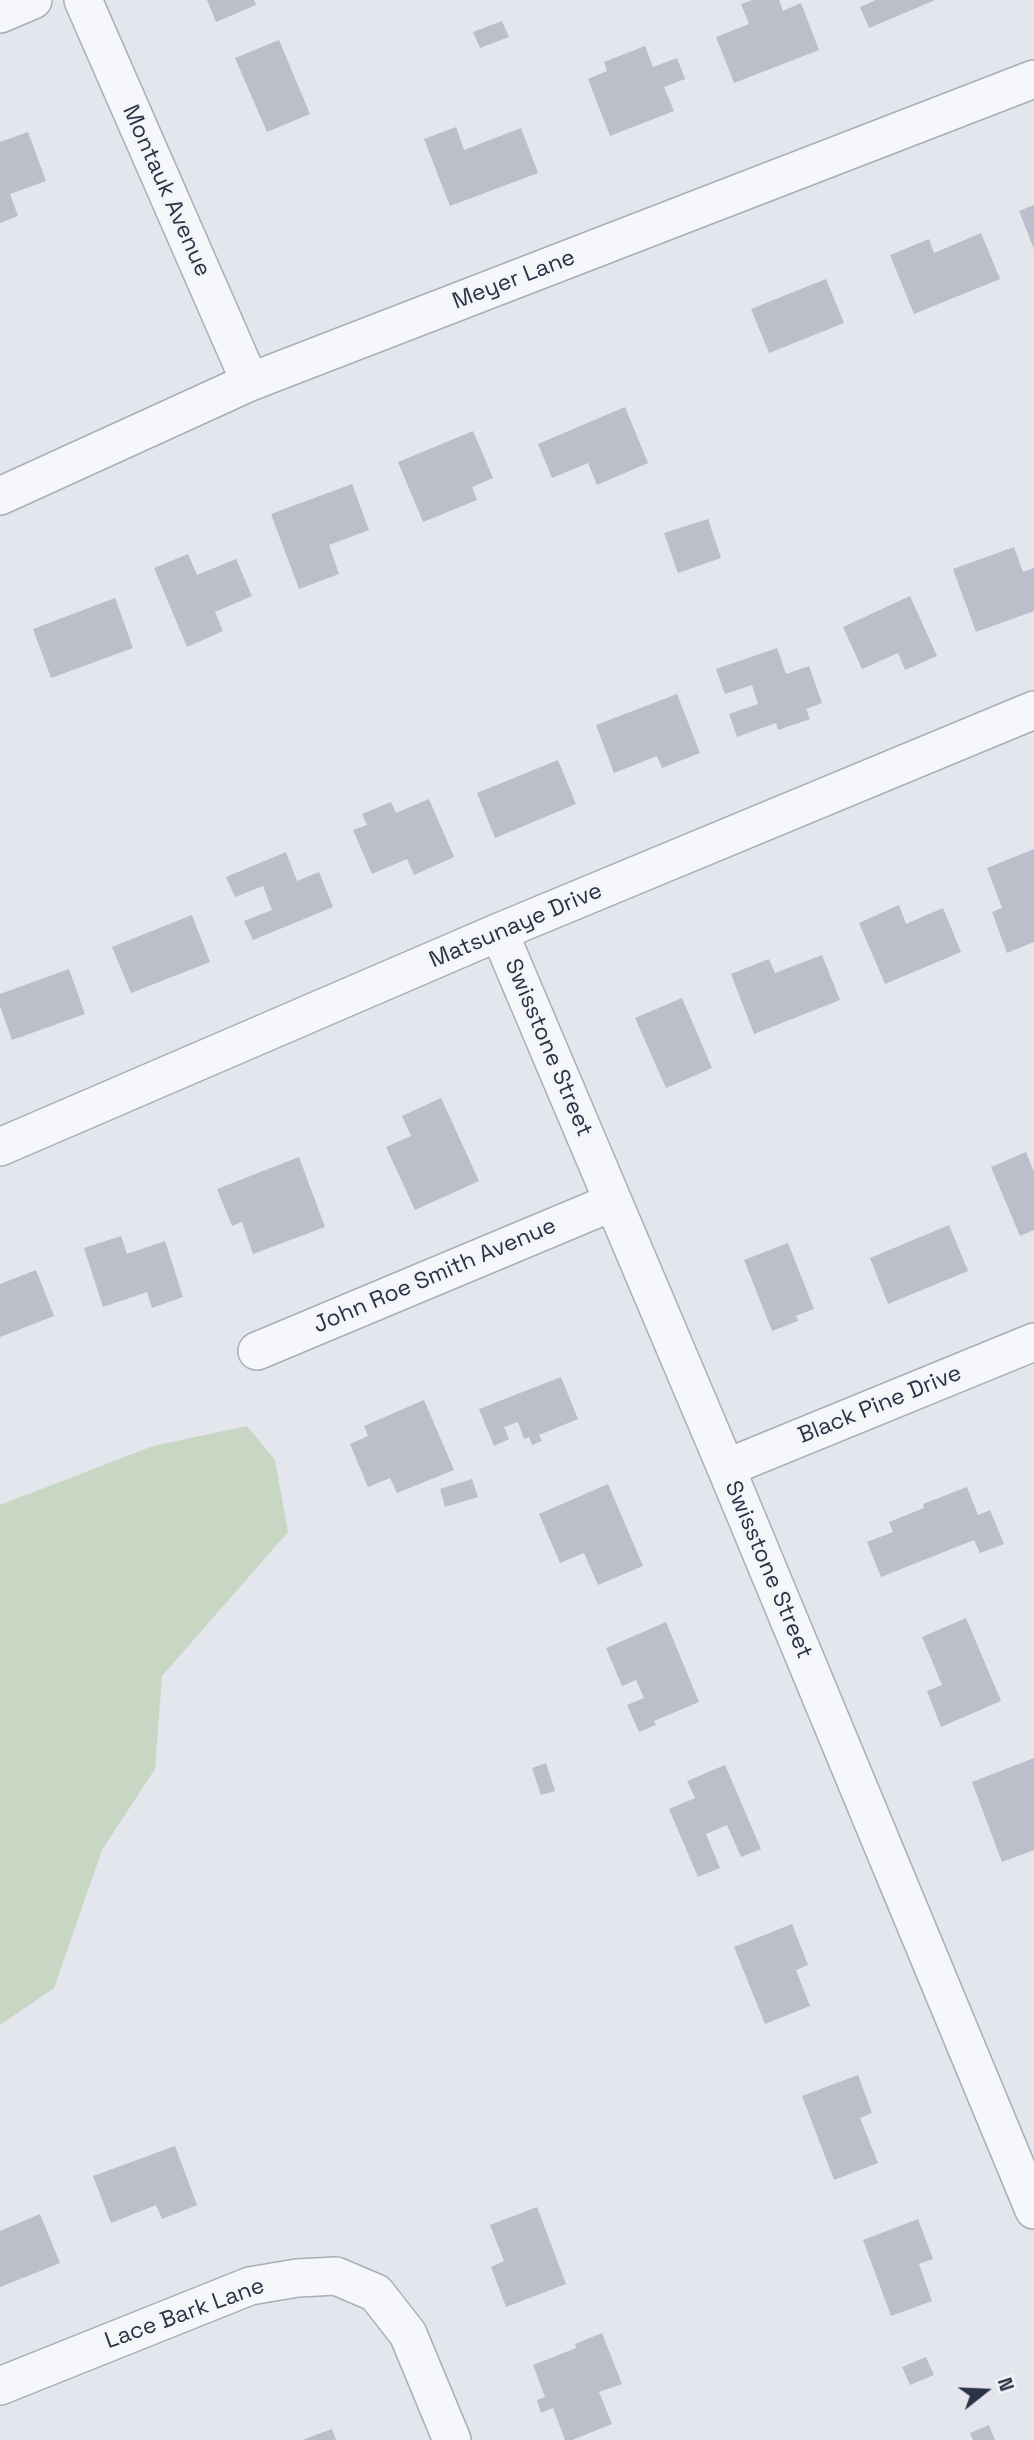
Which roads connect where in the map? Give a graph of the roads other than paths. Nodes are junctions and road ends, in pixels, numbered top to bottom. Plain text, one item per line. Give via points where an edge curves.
1 (33, 0) edge
2 (83, 0) edge
3 (0, 13) edge
4 (1034, 79) edge
5 (250, 382) junction
6 (0, 496) edge
7 (1034, 710) edge
8 (499, 932) junction
9 (0, 1147) edge
10 (613, 1202) junction
11 (1034, 1342) edge
12 (257, 1351) dead end
13 (726, 1468) junction
14 (1034, 2210) edge
15 (0, 2386) edge
16 (452, 2440) edge

1 - 3 street
2 - 5 street, Montauk Avenue
4 - 5 street, Meyer Lane
5 - 6 street, Meyer Lane
7 - 8 street, Matsunaye Drive
8 - 9 street, Matsunaye Drive
8 - 10 street, Swisstone Street
10 - 12 street, John Roe Smith Avenue
10 - 13 street, Swisstone Street
11 - 13 street, Black Pine Drive
13 - 14 street, Swisstone Street
15 - 16 street, Lace Bark Lane via 250,2286 336,2276 376,2293 408,2334

